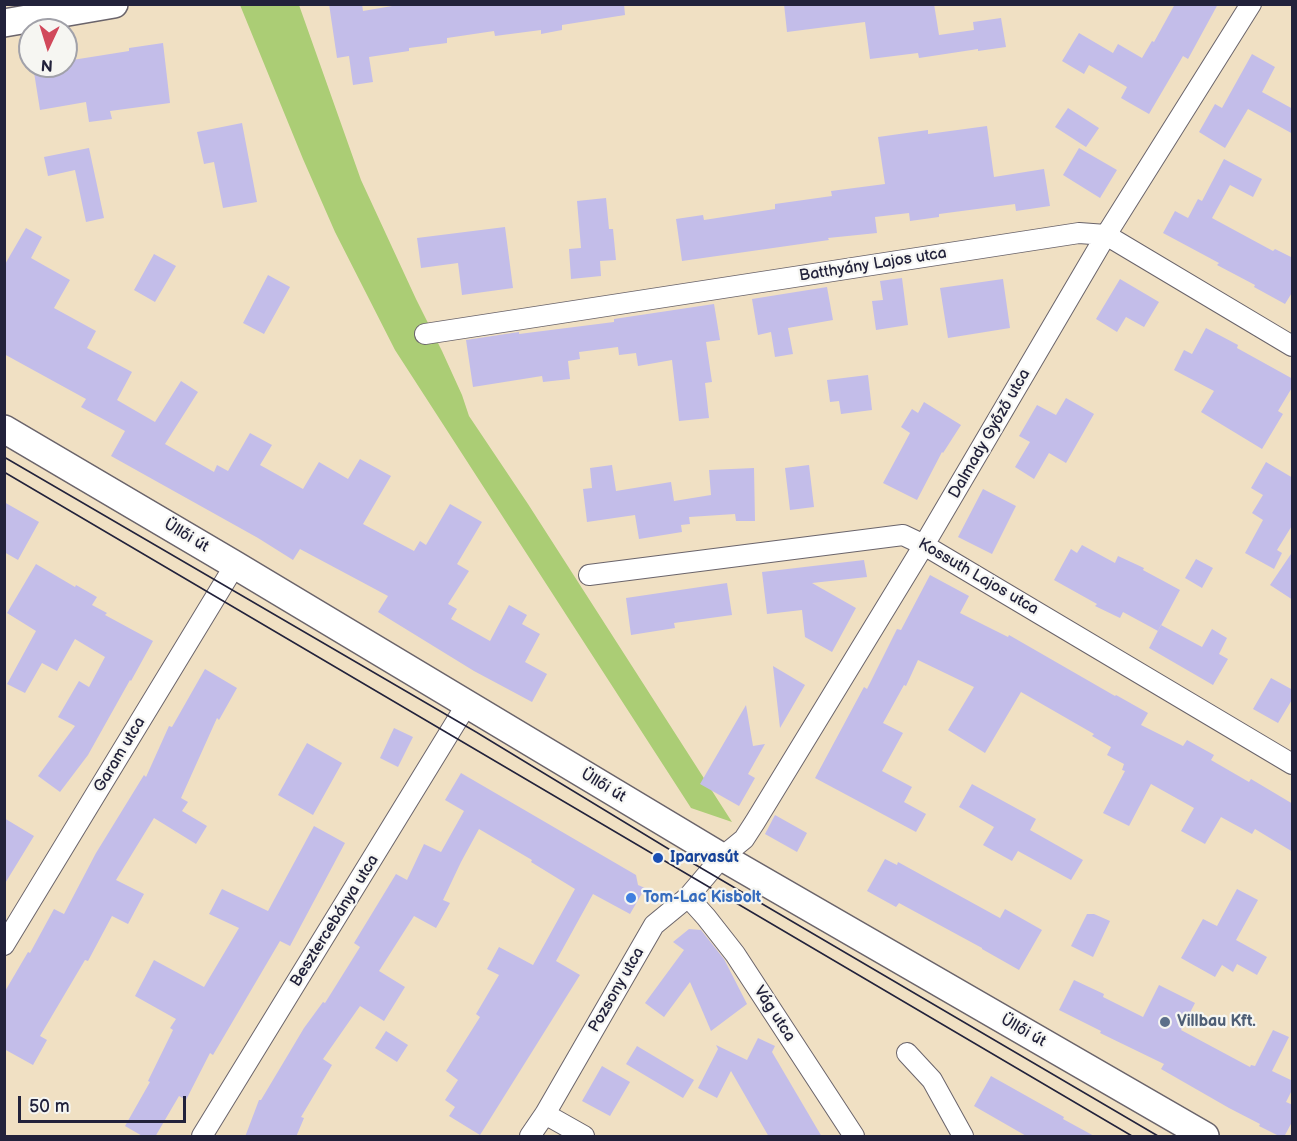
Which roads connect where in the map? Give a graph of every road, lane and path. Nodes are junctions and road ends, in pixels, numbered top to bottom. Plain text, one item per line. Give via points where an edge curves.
1 (114, 4) edge
2 (1251, 4) edge
3 (4, 23) edge
4 (1106, 236) junction
5 (425, 334) dead end
6 (1293, 346) edge
7 (5, 432) edge
8 (924, 545) junction
9 (235, 565) junction
10 (589, 574) dead end
11 (467, 704) junction
12 (1293, 765) edge
13 (722, 857) junction
14 (688, 897) junction
15 (4, 945) edge
16 (907, 1053) dead end
17 (545, 1114) junction
18 (202, 1137) edge
19 (530, 1137) edge
20 (584, 1137) edge
21 (854, 1137) edge
22 (963, 1137) edge
23 (1205, 1137) edge

1 - 3 main road
2 - 4 street, Dalmady Győző utca
4 - 5 street, Batthyány Lajos utca via 1079,233
4 - 6 street, Batthyány Lajos utca
4 - 8 street, Dalmady Győző utca
7 - 9 main road, Üllői út
8 - 10 street, Kossuth Lajos utca via 903,535
8 - 12 street, Kossuth Lajos utca
8 - 13 street, Dalmady Győző utca via 744,839
9 - 11 main road, Üllői út
9 - 15 street, Garam utca
11 - 13 main road, Üllői út
11 - 18 street, Besztercebánya utca
13 - 14 street, Pozsony utca
13 - 23 main road, Üllői út
14 - 17 street, Pozsony utca via 654,925
14 - 21 street, Vág utca via 735,954
16 - 22 street via 932,1080
17 - 19 street, Pozsony utca
17 - 20 street

